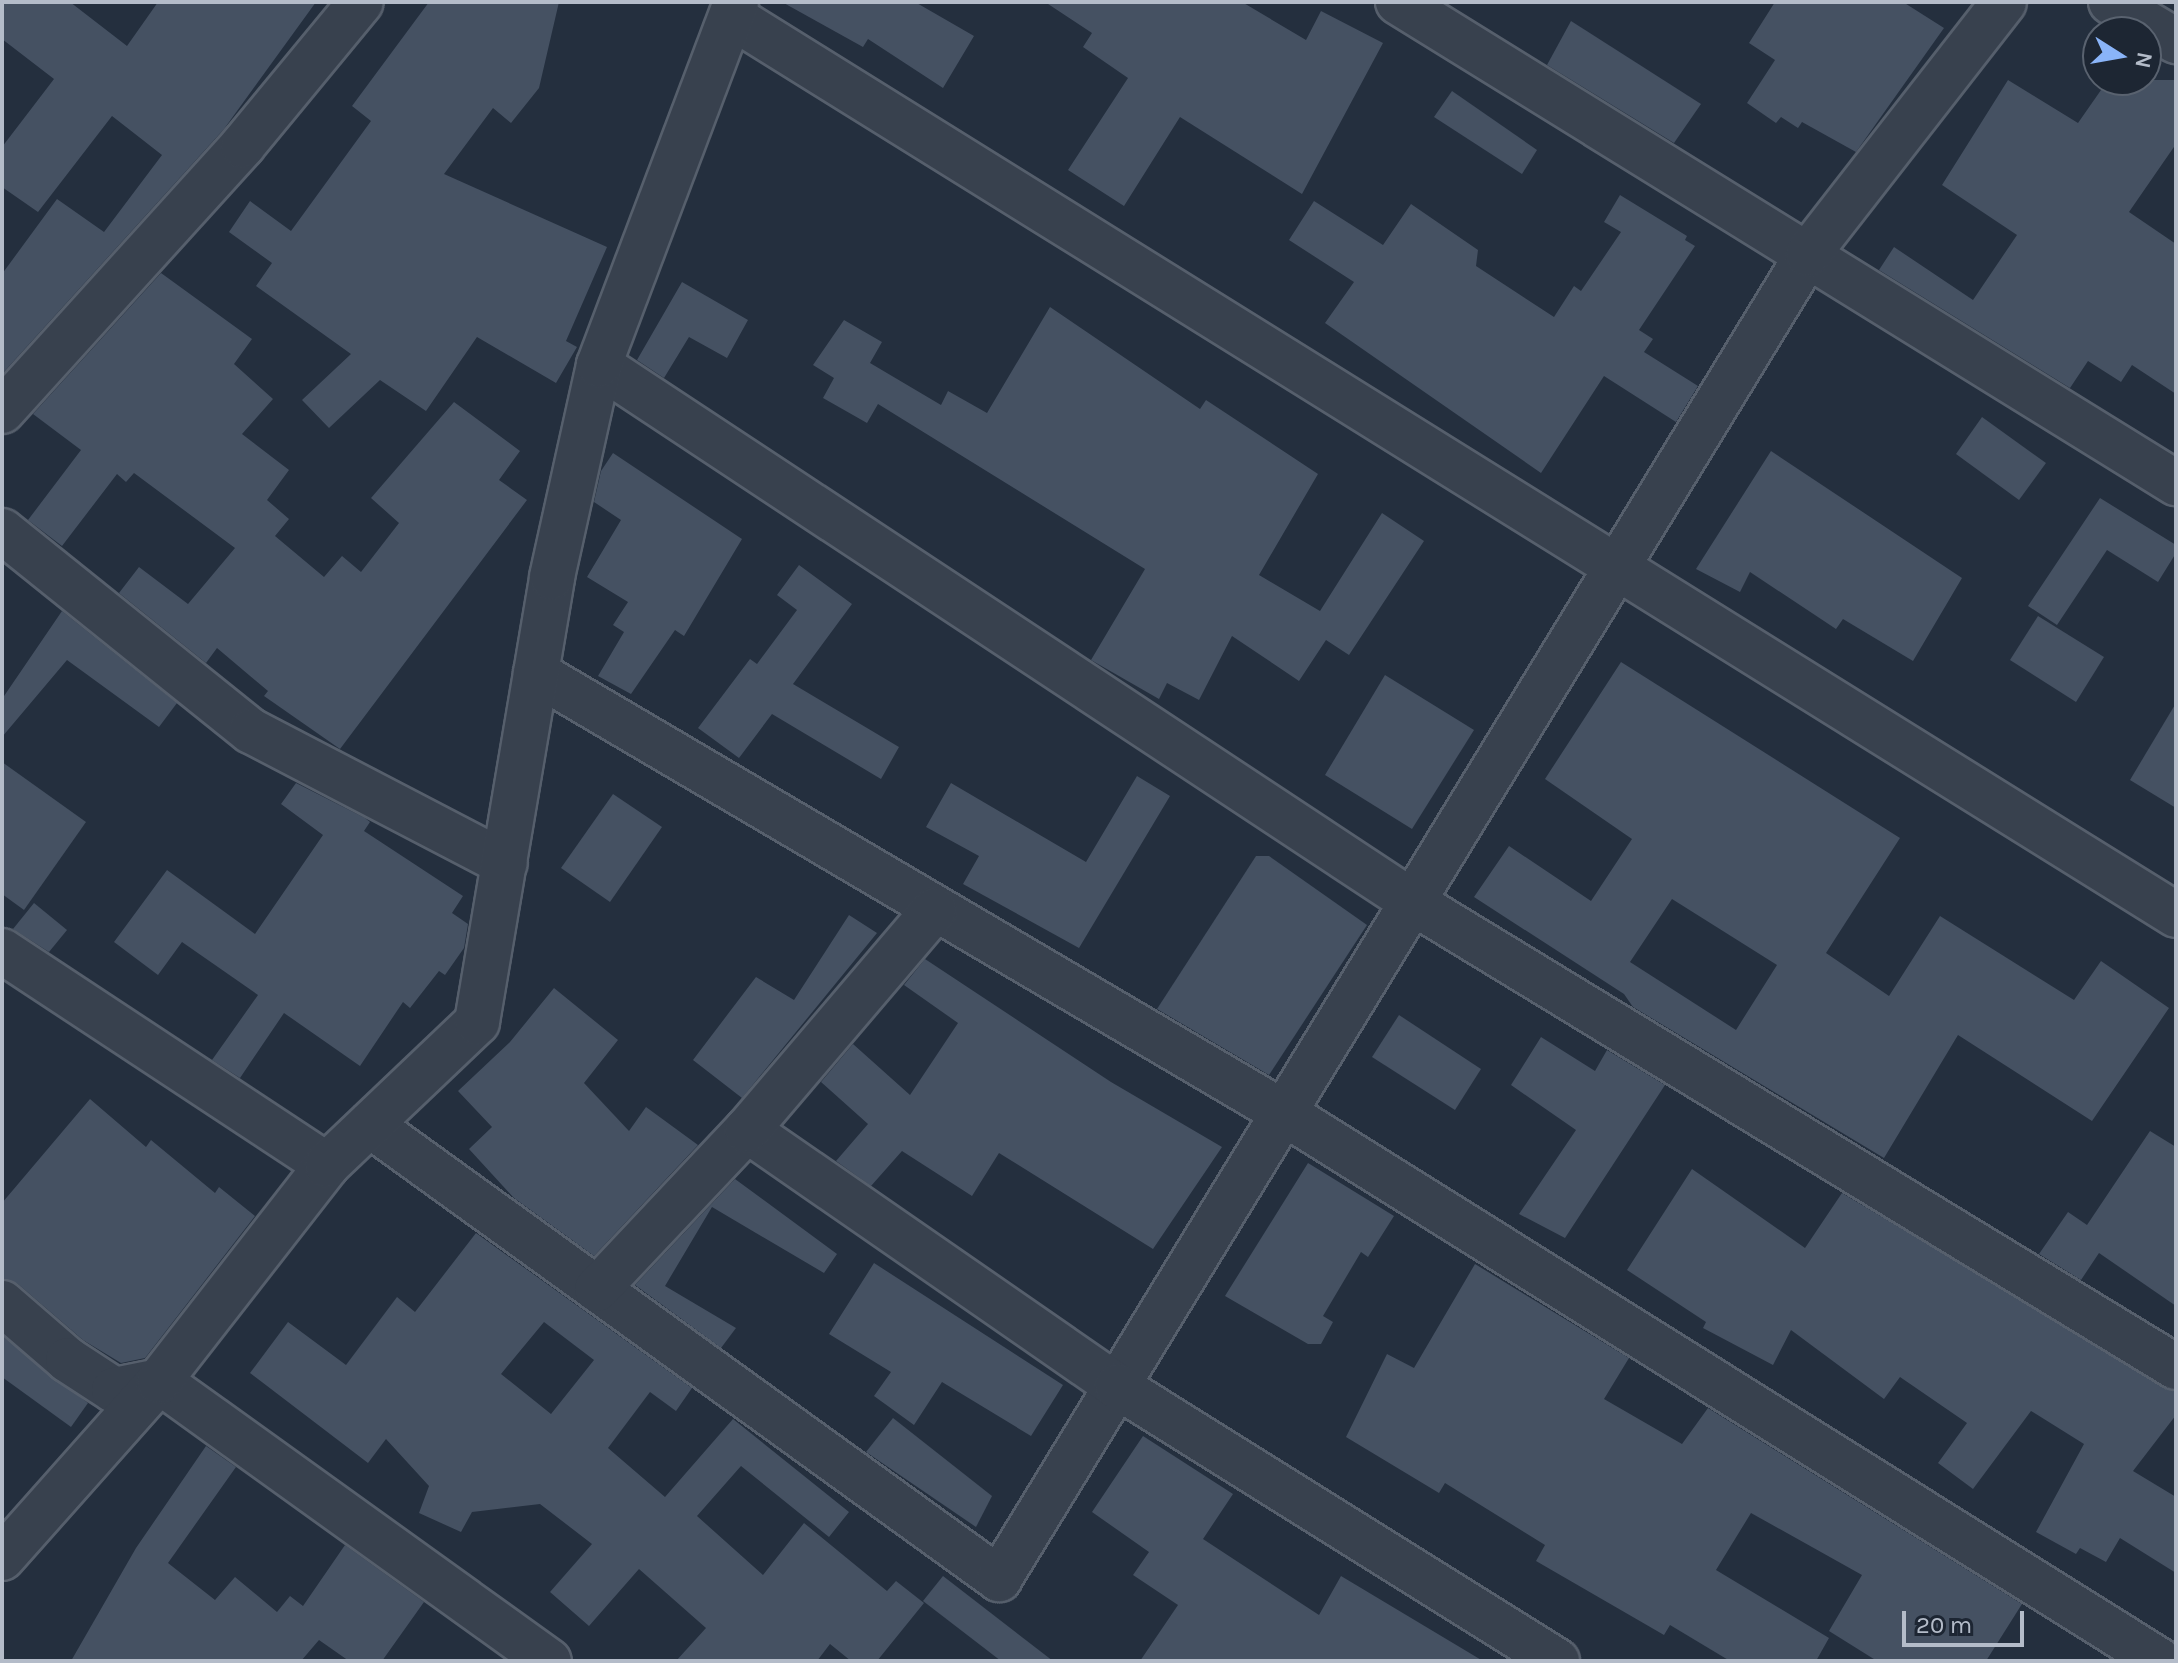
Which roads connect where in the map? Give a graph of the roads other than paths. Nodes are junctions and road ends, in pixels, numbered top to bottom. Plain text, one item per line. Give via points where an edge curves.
1 (361, 2) edge
2 (1398, 2) edge
3 (2004, 2) edge
4 (2111, 2) edge
5 (735, 10) edge
6 (2176, 41) edge
7 (1808, 254) junction
8 (599, 365) junction
9 (2, 411) edge
10 (2176, 483) edge
11 (2, 531) edge
12 (1618, 568) junction
13 (536, 673) junction
14 (505, 863) junction
15 (1414, 903) junction
16 (934, 910) junction
17 (2176, 915) edge
18 (2, 951) edge
19 (1284, 1113) junction
20 (370, 1125) junction
21 (747, 1130) junction
22 (327, 1165) junction
23 (597, 1289) junction
24 (2, 1303) edge
25 (2176, 1367) edge
26 (159, 1381) junction
27 (1117, 1386) junction
28 (2, 1558) edge
29 (549, 1661) edge
30 (1557, 1661) edge
31 (2160, 1661) edge

1 - 9 street via 243,145
2 - 7 street
3 - 7 street
4 - 6 street
5 - 8 street
5 - 12 street
7 - 10 street
7 - 12 street
8 - 13 street
8 - 15 street
11 - 14 street via 251,731
12 - 15 street
12 - 17 street
13 - 14 street
13 - 16 street
14 - 20 street via 477,1022
15 - 19 street
15 - 25 street
16 - 19 street
16 - 21 street
18 - 22 street
19 - 27 street
19 - 31 street
20 - 22 street
20 - 23 street
21 - 23 street
21 - 27 street
22 - 26 street
23 - 27 street via 999,1579
24 - 26 street via 68,1360 114,1390
26 - 28 street
26 - 29 street
27 - 30 street

